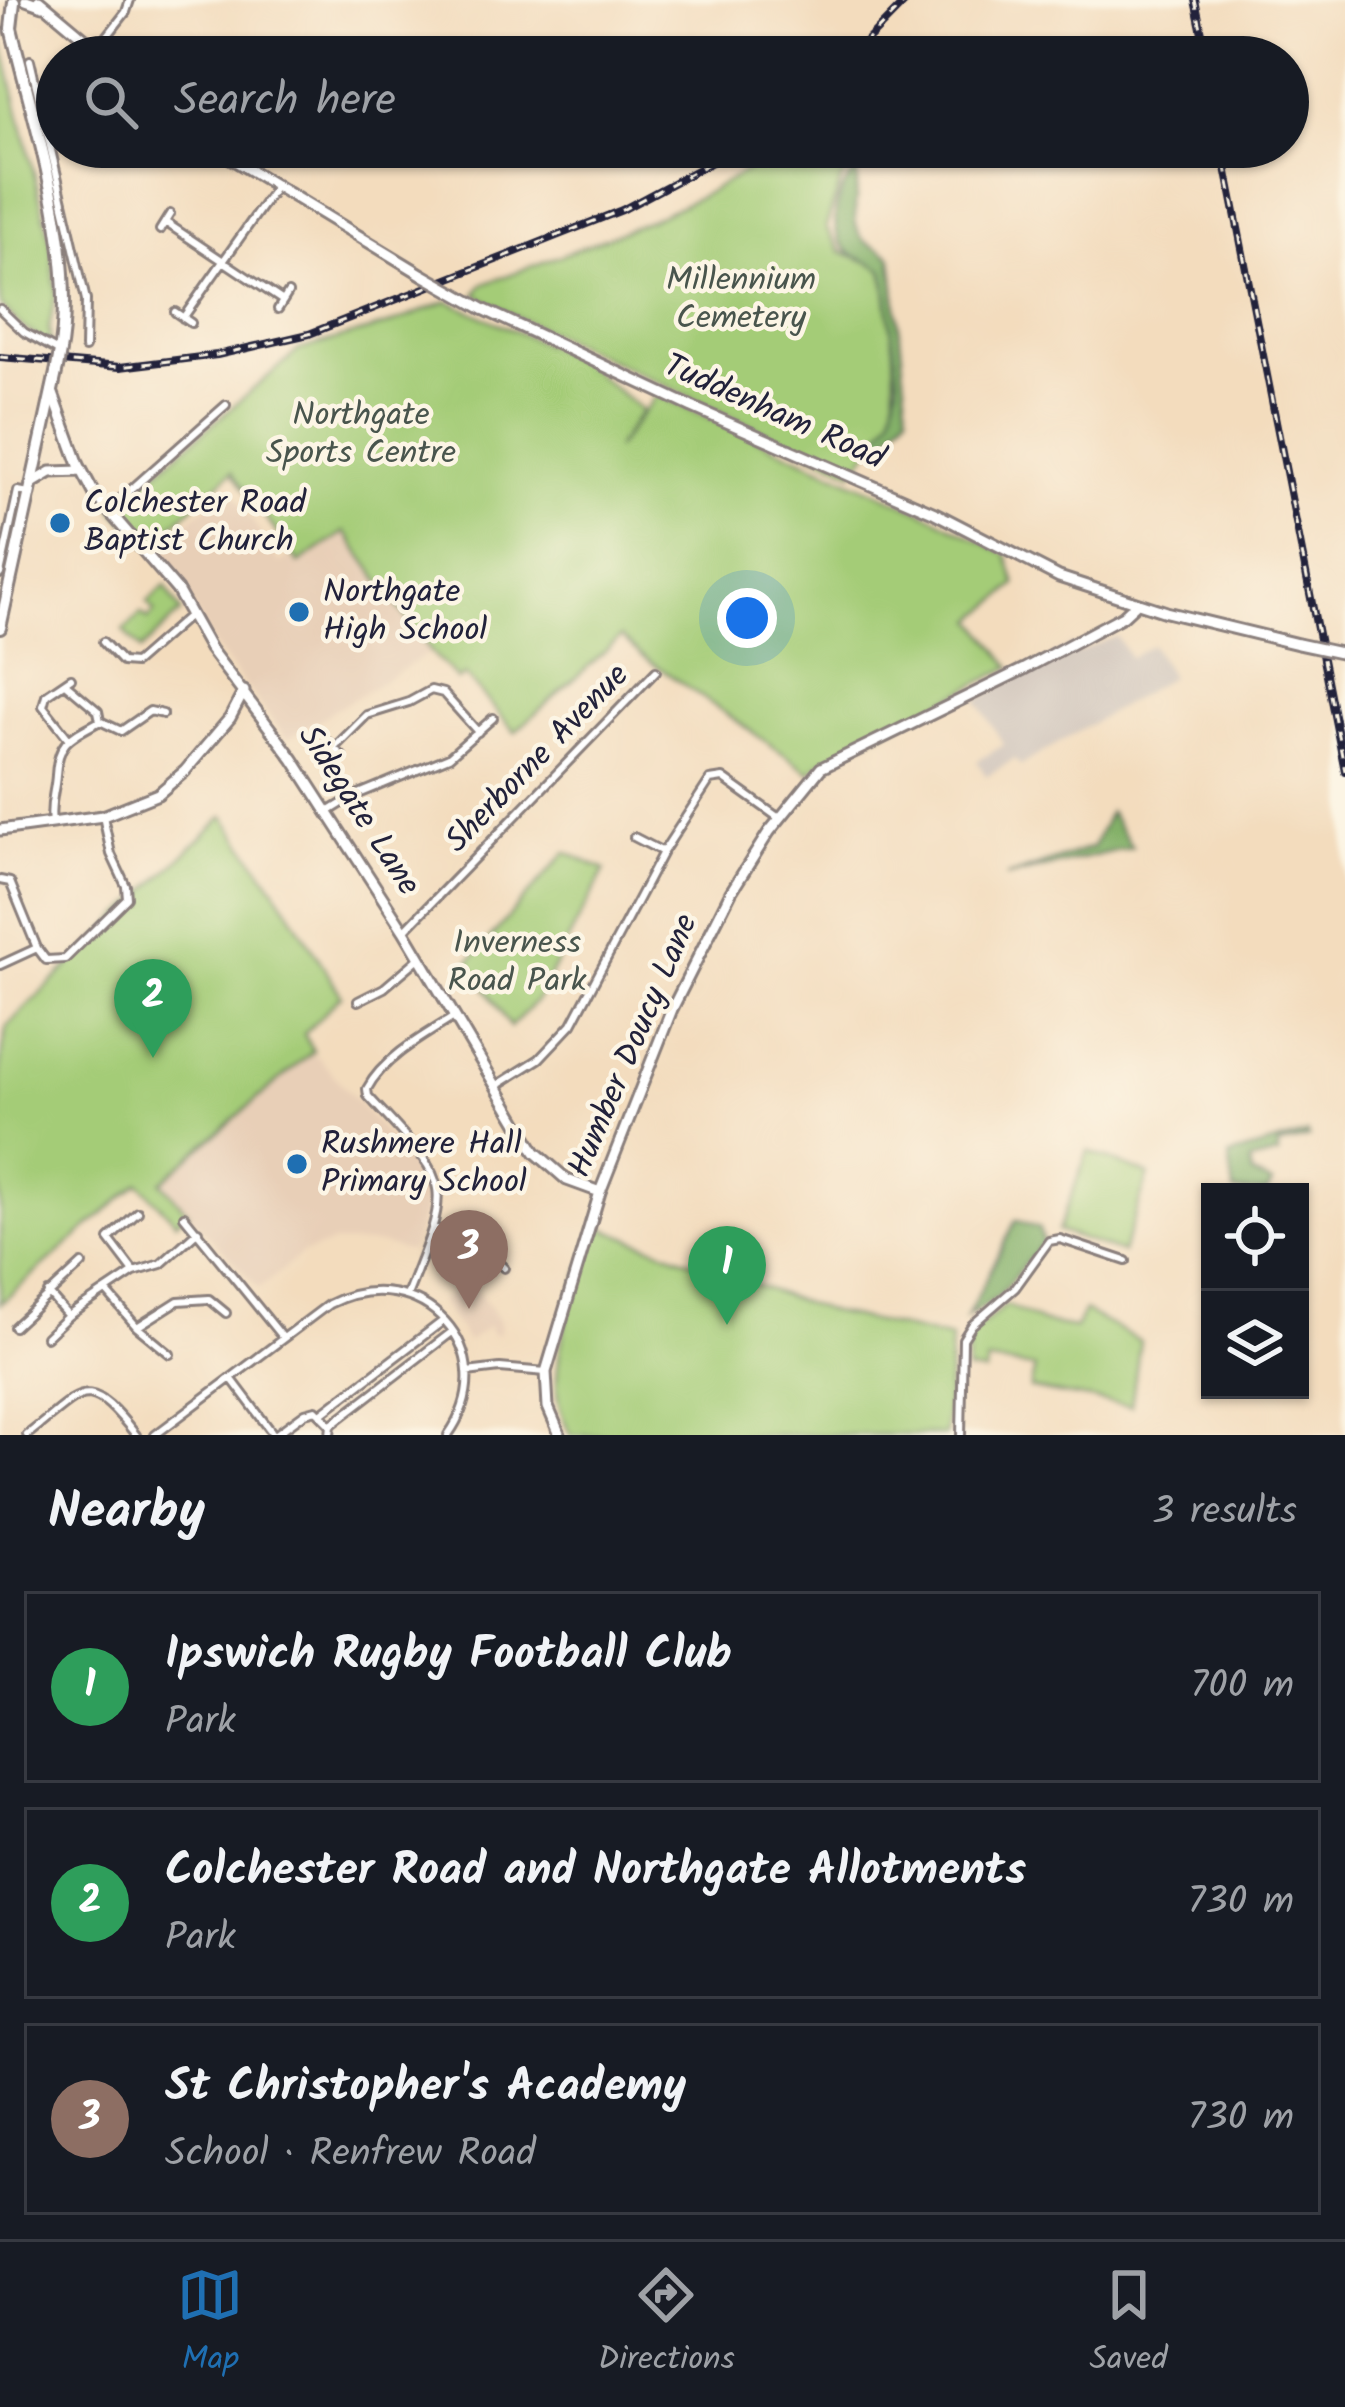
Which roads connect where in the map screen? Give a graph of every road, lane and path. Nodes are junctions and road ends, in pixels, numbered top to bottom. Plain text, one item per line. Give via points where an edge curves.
1 (18, 1) edge
2 (132, 1) edge
3 (41, 3) edge
4 (0, 10) edge
5 (11, 28) junction
6 (81, 36) edge
7 (112, 36) edge
8 (31, 60) dead end
9 (36, 110) joint
10 (50, 168) edge
11 (244, 168) edge
12 (275, 188) junction
13 (165, 222) dead end
14 (66, 238) junction
15 (223, 262) junction
16 (283, 301) dead end
17 (0, 309) edge
18 (175, 312) dead end
19 (86, 348) dead end
20 (58, 359) junction
21 (52, 391) junction
22 (226, 405) dead end
23 (35, 466) junction
24 (82, 471) junction
25 (50, 472) junction
26 (30, 489) junction
27 (106, 511) junction
28 (0, 574) edge
29 (1136, 604) junction
30 (190, 614) junction
31 (0, 628) edge
32 (103, 643) dead end
33 (1345, 654) edge
34 (656, 671) dead end
35 (244, 691) junction
36 (150, 700) dead end
37 (253, 702) junction
38 (150, 711) junction
39 (163, 714) dead end
40 (232, 715) junction
41 (493, 718) dead end
42 (100, 721) junction
43 (478, 733) junction
44 (68, 738) junction
45 (342, 756) dead end
46 (328, 812) junction
47 (103, 816) junction
48 (779, 818) junction
49 (52, 823) junction
50 (0, 830) edge
51 (634, 837) dead end
52 (663, 852) junction
53 (0, 880) edge
54 (404, 931) junction
55 (37, 948) junction
56 (420, 958) junction
57 (0, 965) edge
58 (358, 1001) dead end
59 (455, 1016) junction
60 (496, 1086) junction
61 (600, 1192) junction
62 (137, 1212) dead end
63 (184, 1216) dead end
64 (434, 1228) junction
65 (199, 1231) junction
66 (1126, 1261) dead end
67 (82, 1264) dead end
68 (504, 1268) dead end
69 (134, 1272) junction
70 (107, 1292) junction
71 (48, 1293) junction
72 (408, 1293) junction
73 (226, 1313) dead end
74 (68, 1316) junction
75 (444, 1321) junction
76 (14, 1327) dead end
77 (137, 1328) junction
78 (452, 1332) junction
79 (46, 1337) dead end
80 (283, 1338) junction
81 (170, 1354) dead end
82 (467, 1372) junction
83 (546, 1372) junction
84 (232, 1378) junction
85 (322, 1414) junction
86 (331, 1430) edge
87 (27, 1435) edge
88 (136, 1435) edge
89 (155, 1435) edge
90 (275, 1435) edge
91 (448, 1435) edge
92 (560, 1435) edge
93 (961, 1435) edge

1 - 3 street
1 - 4 main road
1 - 5 main road
2 - 7 street
3 - 6 street
4 - 5 main road
5 - 9 main road
8 - 9 street
10 - 14 main road
11 - 12 street, Tuddenham Road
12 - 15 street
12 - 29 street, Tuddenham Road, bridge via 483,309 935,513 1037,568
13 - 15 street
14 - 19 street via 87,304
14 - 20 main road
15 - 16 street
15 - 18 street via 187,321
17 - 20 street
20 - 21 main road
21 - 23 main road
21 - 24 street, Sidegate Lane
22 - 27 street
23 - 25 street
23 - 26 main road
24 - 25 street
24 - 27 street, Sidegate Lane
25 - 26 street
26 - 28 street via 18,491
26 - 31 main road
27 - 30 street, Sidegate Lane
29 - 33 street, Tuddenham Road, bridge
29 - 48 street, Humber Doucy Lane via 821,768
30 - 32 street via 135,664
30 - 35 street, Sidegate Lane
34 - 54 street, Sherborne Avenue
35 - 37 street, Sidegate Lane
35 - 40 street
36 - 38 street
37 - 40 street
37 - 46 street, Sidegate Lane
38 - 39 street
38 - 42 street via 123,731
40 - 47 street via 171,785
41 - 43 street
42 - 44 street
42 - 44 street via 69,681 43,706
43 - 45 street via 431,690 370,713 331,745
43 - 46 street via 442,760
44 - 49 street via 56,758
46 - 54 street, Sidegate Lane
47 - 49 street
47 - 55 street via 128,895 65,959 46,960
48 - 52 street via 716,776
48 - 61 street, Humber Doucy Lane via 672,1009
49 - 50 street
51 - 52 street
52 - 60 street via 572,1024
53 - 55 street via 10,883
54 - 56 street, Sidegate Lane
55 - 57 street
56 - 58 street
56 - 59 street, Sidegate Lane
59 - 60 street, Sidegate Lane
59 - 64 street via 367,1089 437,1179
60 - 61 street, Sidegate Lane via 547,1167
61 - 83 street, Humber Doucy Lane
62 - 69 street via 109,1239
63 - 65 street
64 - 68 street via 482,1246
64 - 72 street
65 - 69 street via 161,1264
65 - 80 street
66 - 93 street via 1049,1241 963,1339
67 - 71 street
69 - 70 street
70 - 74 street
70 - 77 street
71 - 74 street
71 - 76 street
72 - 75 street
72 - 80 street via 343,1297
73 - 77 street via 208,1299 178,1301
74 - 79 street
75 - 78 street
75 - 85 street
77 - 81 street
78 - 82 street
78 - 86 street
80 - 84 street
82 - 83 street
82 - 91 street
83 - 92 street, Humber Doucy Lane
84 - 89 street
84 - 90 street
85 - 86 street
85 - 90 street via 309,1411
87 - 88 street via 92,1393

